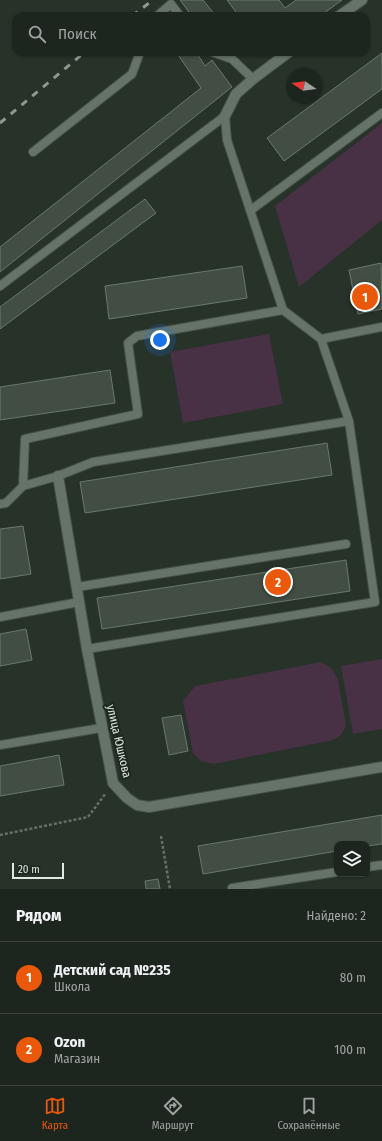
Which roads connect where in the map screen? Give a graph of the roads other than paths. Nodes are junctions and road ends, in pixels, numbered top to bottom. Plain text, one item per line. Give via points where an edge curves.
1 (362, 0) edge
2 (162, 12) edge
3 (177, 12) edge
4 (345, 12) edge
5 (139, 56) edge
6 (223, 56) edge
7 (284, 56) edge
8 (252, 79) junction
9 (382, 113) edge
10 (225, 116) junction
11 (33, 152) dead end
12 (250, 210) junction
13 (0, 286) edge
14 (283, 310) junction
15 (382, 327) edge
16 (321, 339) junction
17 (348, 421) junction
18 (58, 476) junction
19 (23, 486) junction
20 (0, 504) edge
21 (346, 544) dead end
22 (77, 587) junction
23 (79, 602) junction
24 (0, 617) edge
25 (87, 649) junction
26 (101, 728) junction
27 (0, 745) edge
28 (382, 767) edge
29 (382, 865) edge
30 (370, 867) edge
31 (334, 872) edge
32 (232, 888) edge

1 - 4 street
2 - 3 lane via 171,4
5 - 11 lane via 132,74
6 - 8 lane via 232,59
7 - 8 street
8 - 10 street via 236,94
9 - 12 lane
10 - 12 lane via 226,140
10 - 13 lane
12 - 14 lane
14 - 16 lane
14 - 19 lane via 137,336 128,343 138,414 25,439
15 - 16 lane
16 - 17 lane
17 - 18 lane via 93,462
17 - 25 lane via 375,602
18 - 19 lane
18 - 22 street, улица Юшкова
19 - 20 lane via 6,503
21 - 22 lane
22 - 23 street, улица Юшкова
23 - 24 lane
23 - 25 street, улица Юшкова
25 - 26 street, улица Юшкова
26 - 27 lane
26 - 28 street, улица Юшкова via 113,783 137,805 149,807
29 - 30 lane
31 - 32 lane

